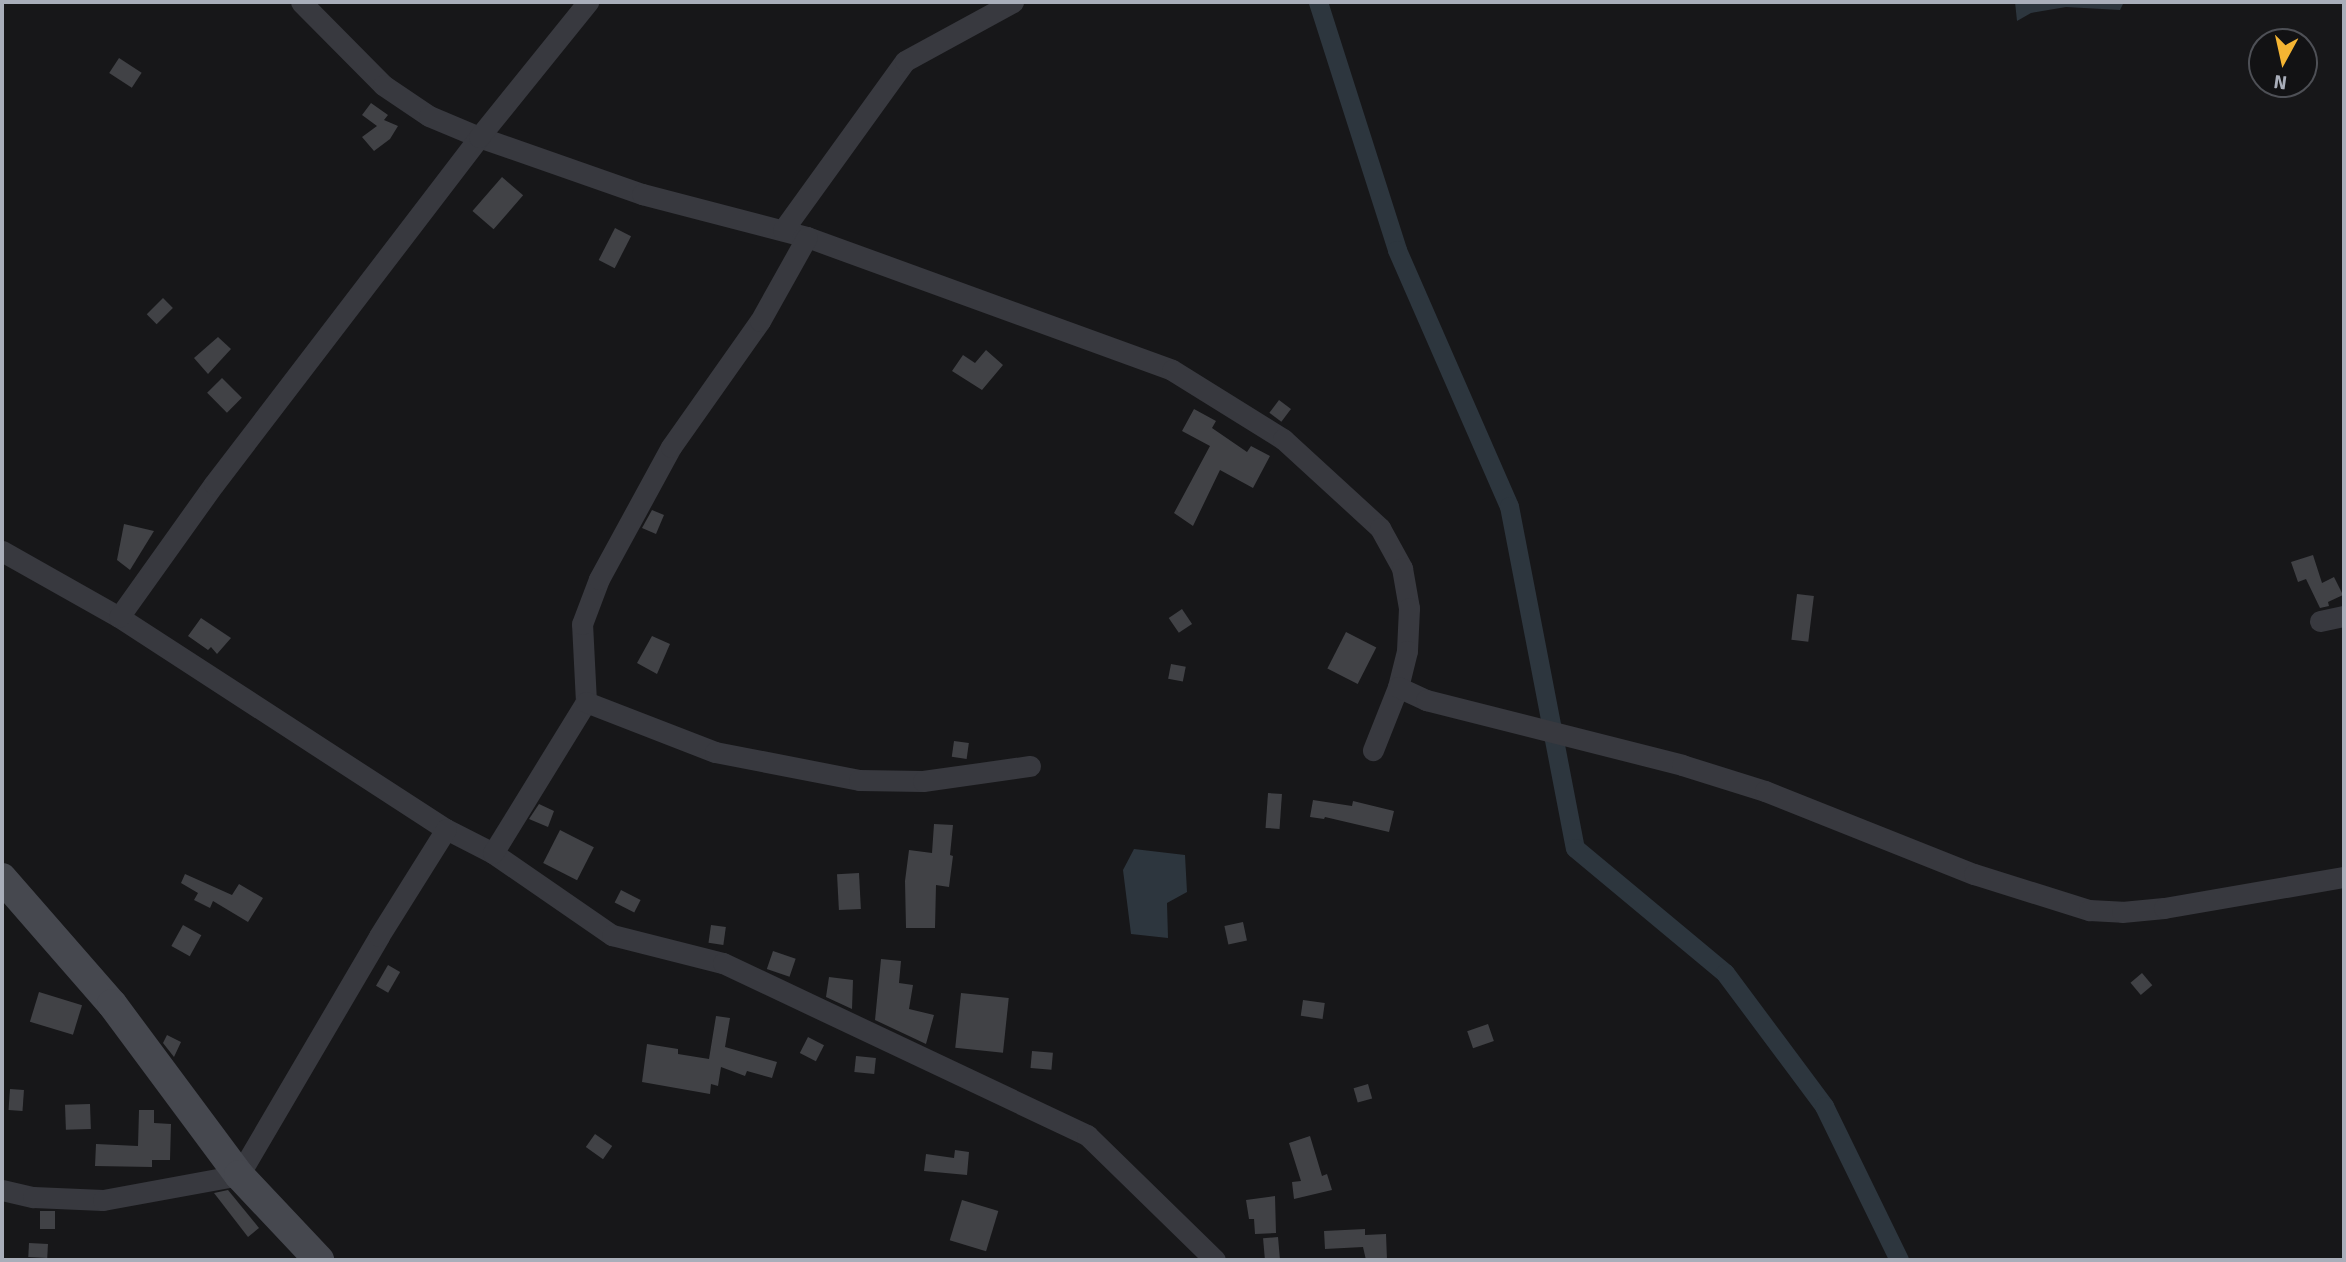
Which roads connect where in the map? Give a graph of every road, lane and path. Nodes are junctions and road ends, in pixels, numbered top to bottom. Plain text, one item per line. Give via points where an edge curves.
1 (301, 2) edge
2 (588, 2) edge
3 (1013, 2) edge
4 (479, 137) junction
5 (783, 229) junction
6 (807, 237) junction
7 (2, 551) edge
8 (2344, 616) edge
9 (119, 617) junction
10 (2320, 621) dead end
11 (1398, 687) junction
12 (586, 702) junction
13 (1373, 750) dead end
14 (1030, 766) dead end
15 (446, 829) junction
16 (493, 853) junction
17 (2344, 877) edge
18 (2, 878) edge
19 (239, 1175) junction
20 (2, 1190) edge
21 (319, 1260) edge
22 (1215, 1260) edge

1 - 4 street via 383,85 429,116
2 - 4 street
3 - 5 street via 905,61
4 - 5 street via 642,194
4 - 9 street via 214,484
5 - 6 street
6 - 11 street via 1172,370 1283,439 1380,527 1402,568 1409,608 1407,651
6 - 12 street via 760,321 671,447 599,579 582,624
7 - 9 street
8 - 10 street
9 - 15 street
11 - 13 street
11 - 17 street via 1426,700 1682,765 1765,791 1974,874 2089,909 2164,908
12 - 14 street via 715,752 859,780 923,781
12 - 16 street
15 - 16 street
15 - 19 street
16 - 22 street via 612,936 723,963 1087,1135
18 - 19 main road via 112,1004
19 - 20 street via 103,1200 33,1197
19 - 21 main road

